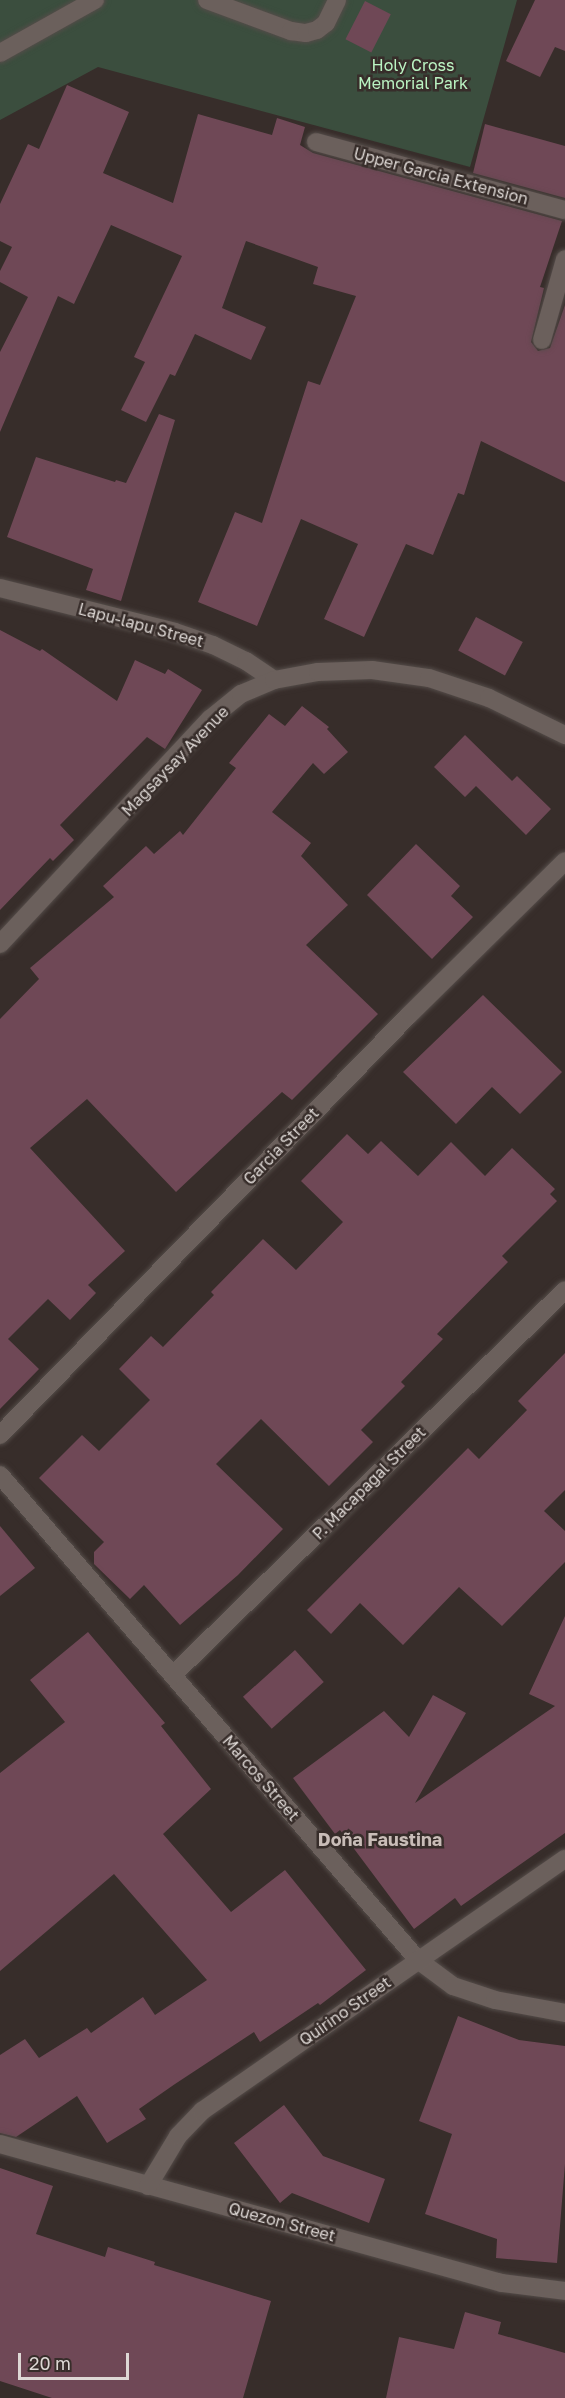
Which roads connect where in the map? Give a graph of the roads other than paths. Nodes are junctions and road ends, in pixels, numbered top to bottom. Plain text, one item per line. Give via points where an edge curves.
1 (95, 0) edge
2 (207, 0) edge
3 (337, 0) edge
4 (0, 53) edge
5 (316, 142) dead end
6 (565, 210) edge
7 (565, 259) edge
8 (542, 340) dead end
9 (0, 588) edge
10 (274, 680) junction
11 (565, 735) edge
12 (565, 861) edge
13 (0, 944) edge
14 (565, 1290) edge
15 (0, 1435) edge
16 (0, 1475) edge
17 (173, 1675) junction
18 (565, 1859) edge
19 (418, 1960) junction
20 (565, 2013) edge
21 (0, 2144) edge
22 (148, 2186) junction
23 (565, 2291) edge

1 - 4 street
2 - 3 street via 306,33 326,23
5 - 6 street, Upper Garcia Extension
7 - 8 street
9 - 10 street, Lapu-lapu Street via 175,632 246,661
10 - 11 street, Magsaysay Avenue via 318,672 372,670 429,678 489,698
10 - 13 street, Magsaysay Avenue via 241,694 210,719
12 - 15 street, Garcia Street via 416,1007
14 - 17 street, P. Macapagal Street
16 - 17 street, Marcos Street
17 - 19 street, Marcos Street
18 - 19 street, Quirino Street
19 - 20 street, Marcos Street via 453,1986 495,2000
19 - 22 street, Quirino Street via 202,2111 178,2136
21 - 22 street, Quezon Street
22 - 23 street, Quezon Street via 502,2283

